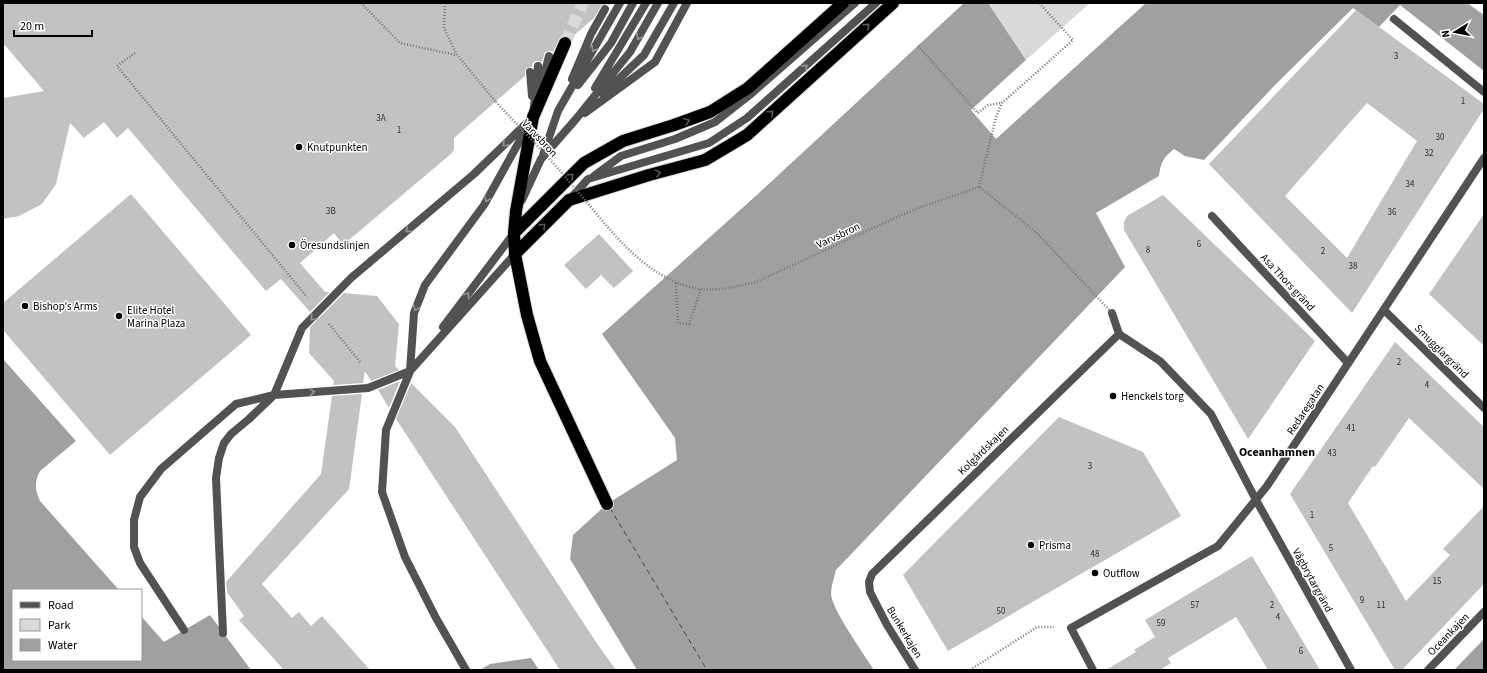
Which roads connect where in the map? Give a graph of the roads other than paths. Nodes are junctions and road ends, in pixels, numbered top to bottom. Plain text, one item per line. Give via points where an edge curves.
1 (620, 3) edge
2 (633, 3) edge
3 (646, 3) edge
4 (658, 3) edge
5 (674, 3) edge
6 (687, 3) edge
7 (843, 3) edge
8 (855, 3) edge
9 (876, 3) edge
10 (893, 3) edge
11 (605, 9) dead end
12 (1394, 19) dead end
13 (565, 43) tunnel mouth
14 (549, 56) dead end
15 (538, 66) dead end
16 (530, 72) dead end
17 (1484, 92) edge
18 (558, 111) junction
19 (533, 116) junction
20 (576, 119) junction
21 (1484, 158) edge
22 (541, 159) junction
23 (588, 179) junction
24 (569, 200) junction
25 (516, 211) junction
26 (1212, 216) dead end
27 (514, 233) junction
28 (515, 254) junction
29 (1384, 310) junction
30 (1112, 313) road end
31 (1119, 334) junction
32 (1348, 363) junction
33 (410, 371) junction
34 (274, 395) junction
35 (1484, 408) edge
36 (1256, 500) junction
37 (608, 504) dead end
38 (876, 605) joint
39 (1484, 612) edge
40 (184, 630) dead end
41 (224, 633) dead end
42 (466, 670) edge
43 (915, 670) edge
44 (1093, 670) edge
45 (1351, 670) edge
46 (1428, 670) edge

1 -> 18 street
2 - 18 street via 611,43
3 - 20 street
4 -> 20 street via 630,52
5 - 20 street via 644,55
6 - 20 street via 655,62
27 -> 7 highway via 584,163 623,141 710,112 748,88
8 - 23 street via 715,122 621,156
23 -> 9 street via 709,143 747,118
24 -> 10 highway via 705,160 747,135
11 - 18 street via 591,34
12 - 17 street
13 - 19 highway
14 - 19 street
15 - 19 street
16 - 19 street
18 - 22 street
19 - 25 highway
19 -> 33 street via 484,205 425,285 414,313
19 -> 34 street via 474,174 351,278 302,328
20 - 22 street
21 - 29 street, Redaregatan
22 - 25 street
23 - 24 street
28 -> 24 highway
25 - 27 highway
26 - 32 street, Asa Thors gränd
27 - 28 highway
33 -> 27 street
28 - 33 street
28 - 37 highway via 527,315 540,361
29 - 32 street, Redaregatan
29 - 35 street, Smugglargränd
30 - 31 street
31 - 36 street via 1160,361 1211,414
31 - 38 street, Kolgårdskajen via 872,574 869,582 870,592
32 - 36 street, Redaregatan
34 -> 33 street via 368,388
33 - 42 street via 386,430 382,492 405,557
34 - 40 street via 236,404 161,469 140,497 134,520 134,547 140,563
34 - 41 street via 231,434 224,443 219,458 216,478
36 - 44 street, Redaregatan via 1218,546 1071,628
36 - 45 street, Vågbrytargränd
38 - 43 street, Bunkerkajen
39 - 46 street, Oceankajen

